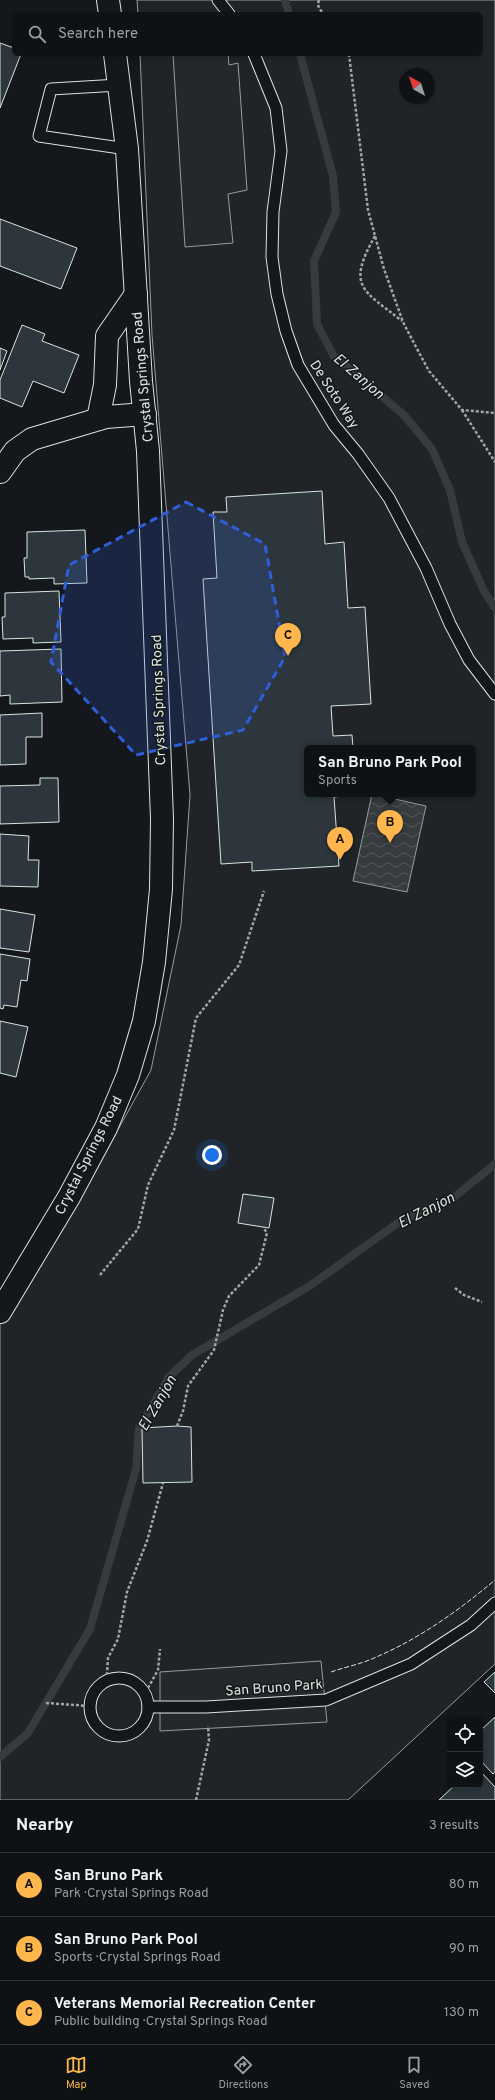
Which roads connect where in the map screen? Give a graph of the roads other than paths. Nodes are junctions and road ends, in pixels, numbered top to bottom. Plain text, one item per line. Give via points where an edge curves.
1 (108, 0) edge
2 (218, 0) edge
3 (110, 12) edge
4 (227, 12) edge
5 (115, 56) edge
6 (255, 56) edge
7 (119, 85) junction
8 (127, 149) junction
9 (136, 294) junction
10 (145, 414) junction
11 (98, 419) junction
12 (0, 472) edge
13 (495, 694) edge
14 (0, 1312) edge
15 (495, 1603) edge
16 (148, 1707) junction

1 - 3 main road
2 - 4 lane
5 - 7 main road, Crystal Springs Road
6 - 13 lane, De Soto Way via 276,108 281,151 273,212 272,257 284,324 298,365 334,426 358,454 389,498 426,568 469,660
7 - 8 main road, Crystal Springs Road
7 - 8 lane via 51,89 39,136
8 - 9 main road, Crystal Springs Road
9 - 10 main road, Crystal Springs Road
9 - 11 main road via 107,336 105,385
10 - 11 main road
10 - 14 main road, Crystal Springs Road via 162,819 161,889 154,962 142,1028 128,1075 106,1128
11 - 12 main road via 32,439 15,451
15 - 16 lane, San Bruno Park via 471,1625 411,1664 326,1700 206,1707
16 - 16 lane via 145,1694 136,1683 124,1678 108,1680 95,1691 89,1706 92,1718 99,1728 111,1735 127,1735 140,1726

